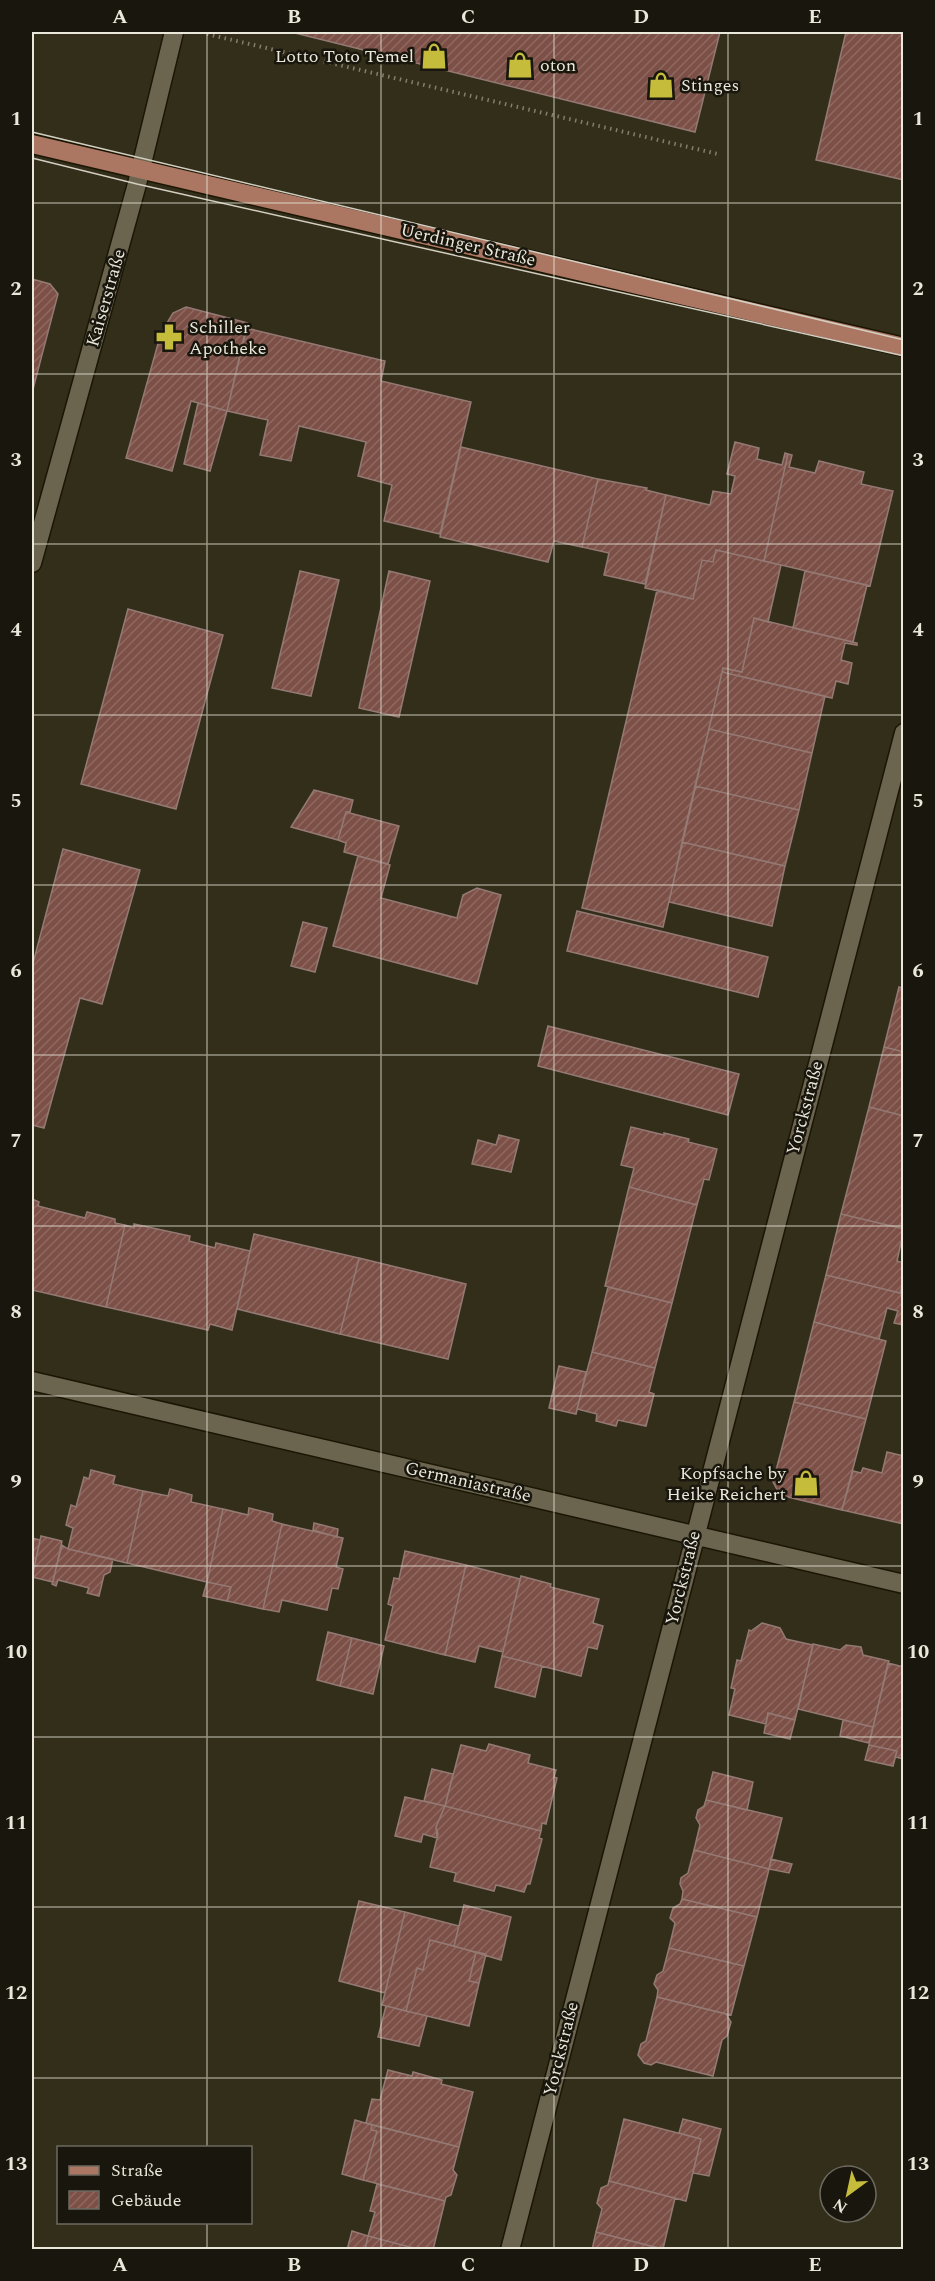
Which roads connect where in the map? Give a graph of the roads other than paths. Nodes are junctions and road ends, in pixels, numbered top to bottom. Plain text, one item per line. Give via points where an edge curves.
1 (174, 32) edge
2 (32, 144) edge
3 (141, 169) junction
4 (903, 347) edge
5 (32, 563) edge
6 (903, 733) edge
7 (32, 1381) edge
8 (694, 1534) junction
9 (903, 1584) edge
10 (510, 2250) edge

1 - 3 street, Kaiserstraße
2 - 3 main road, Uerdinger Straße
3 - 4 main road, Uerdinger Straße
3 - 5 street, Kaiserstraße
6 - 8 street, Yorckstraße
7 - 8 street, Germaniastraße
8 - 9 street, Germaniastraße
8 - 10 street, Yorckstraße

